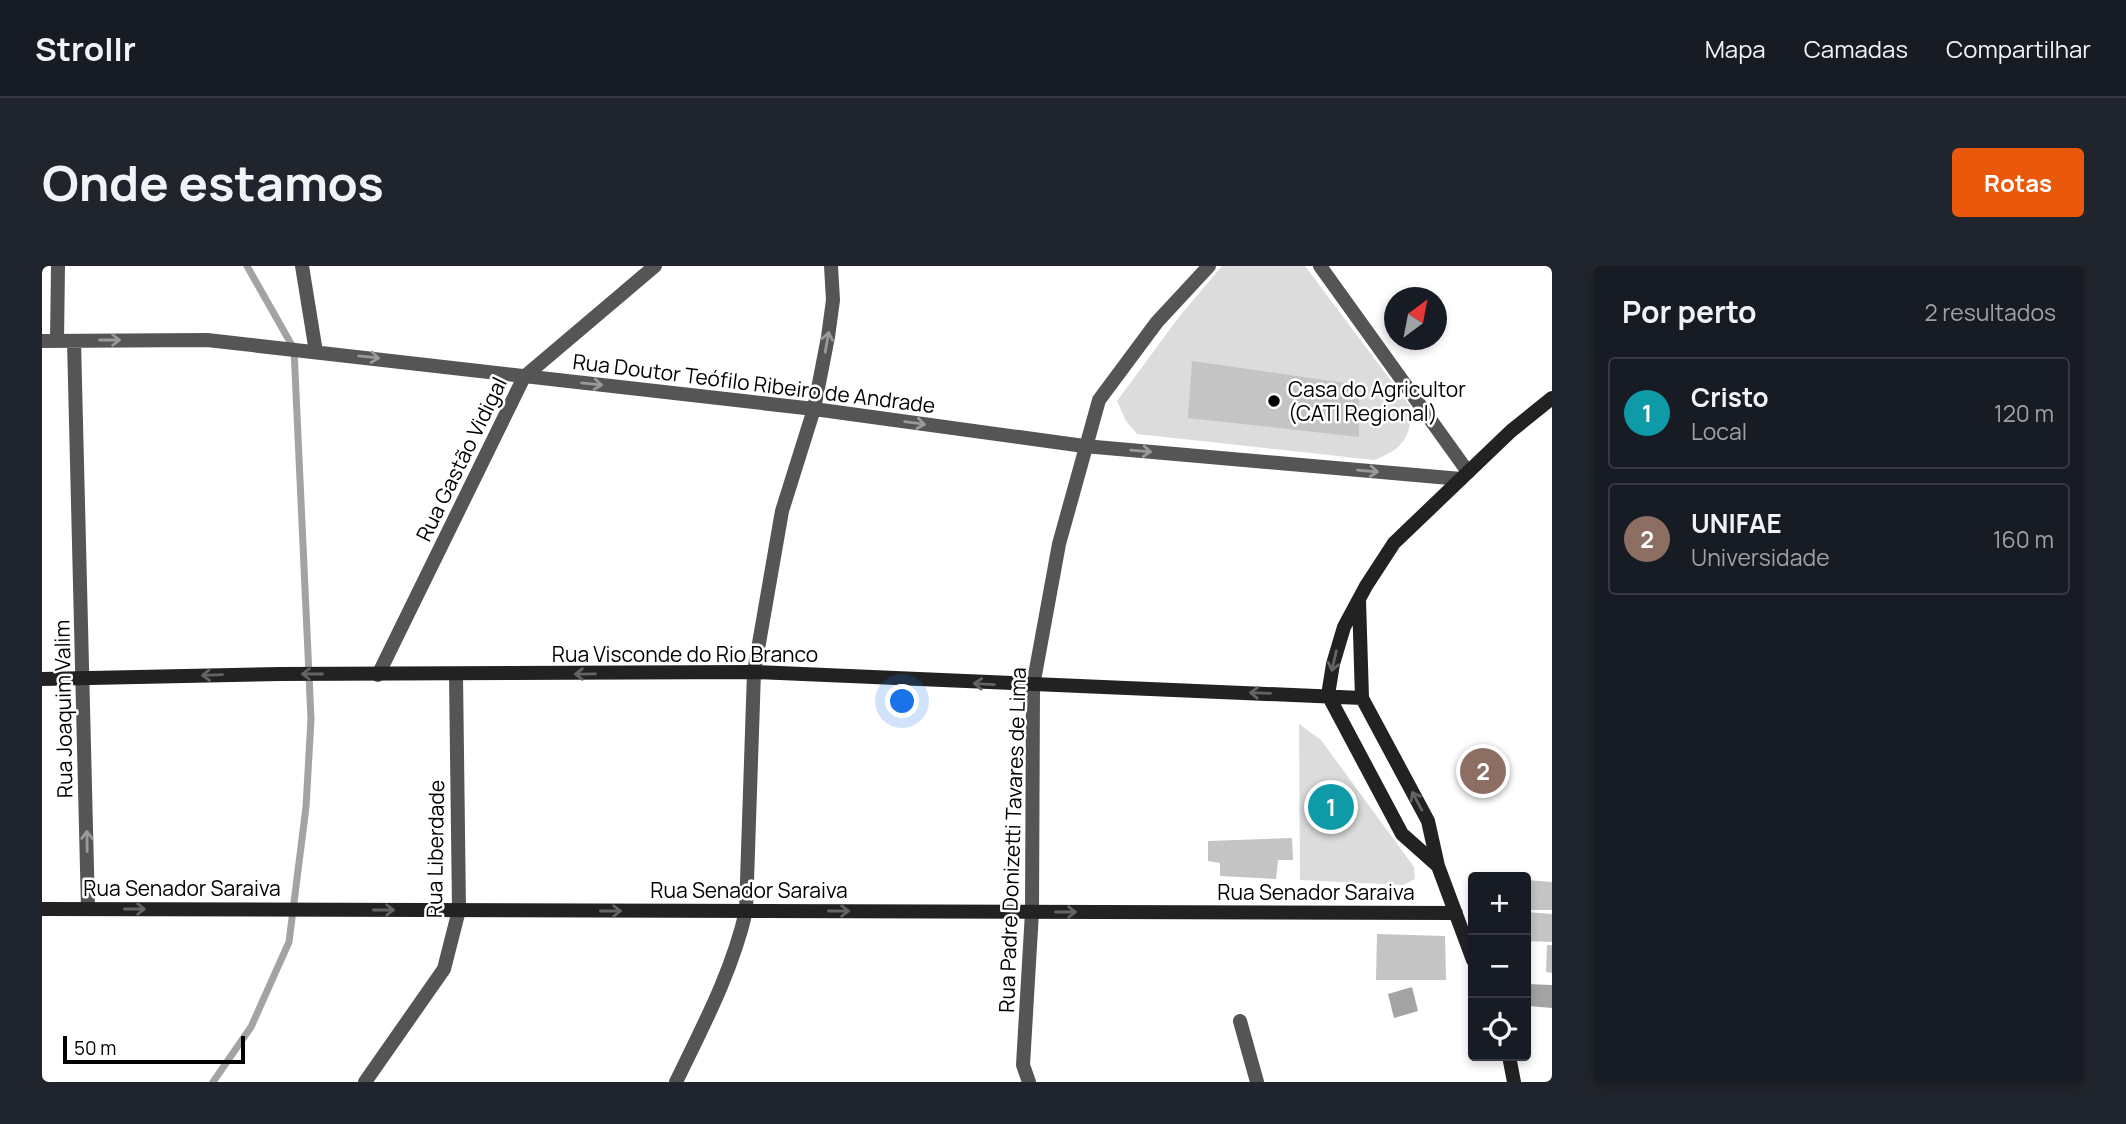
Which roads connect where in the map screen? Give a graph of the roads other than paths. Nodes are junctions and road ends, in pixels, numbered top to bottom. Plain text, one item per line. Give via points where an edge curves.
1 (58, 266) edge
2 (302, 266) edge
3 (655, 266) edge
4 (831, 266) edge
5 (1209, 266) edge
6 (1320, 266) edge
7 (49, 341) edge
8 (74, 341) junction
9 (309, 351) junction
10 (524, 377) junction
11 (1552, 398) edge
12 (814, 409) junction
13 (1084, 446) junction
14 (1465, 475) junction
15 (1359, 598) junction
16 (754, 672) junction
17 (378, 675) junction
18 (456, 675) junction
19 (84, 678) junction
20 (42, 679) edge
21 (1033, 686) junction
22 (1328, 695) junction
23 (1362, 698) junction
24 (1438, 866) junction
25 (42, 909) edge
26 (88, 909) junction
27 (459, 910) junction
28 (746, 911) junction
29 (1032, 912) junction
30 (1456, 913) junction
31 (1468, 946) edge
32 (1240, 1021) dead end
33 (1510, 1061) edge
34 (365, 1082) edge
35 (676, 1082) edge
36 (1029, 1082) edge
37 (1257, 1082) edge
38 (1514, 1082) edge

1 - 7 street
2 - 9 street
3 - 10 street, Rua Gastão Vidigal
12 -> 4 street via 833,300
5 - 13 street, Rua Padre Donizetti Tavares de Lima via 1157,322 1100,400
6 - 14 street
7 - 8 street, Rua Doutor Teófilo Ribeiro de Andrade
8 -> 9 street, Rua Doutor Teófilo Ribeiro de Andrade via 207,340
8 - 19 street, Rua Joaquim Valim
9 -> 10 street, Rua Doutor Teófilo Ribeiro de Andrade
10 -> 12 street, Rua Doutor Teófilo Ribeiro de Andrade
10 - 17 street, Rua Gastão Vidigal
11 - 14 main road
12 -> 13 street, Rua Doutor Teófilo Ribeiro de Andrade
12 - 16 street via 782,511
13 -> 14 street, Rua Doutor Teófilo Ribeiro de Andrade
13 - 21 street, Rua Padre Donizetti Tavares de Lima via 1059,544
14 - 15 main road via 1394,543
15 -> 22 main road via 1344,627
15 - 23 main road
16 -> 18 main road, Rua Visconde do Rio Branco
21 -> 16 main road, Rua Visconde do Rio Branco
16 - 28 street
17 - 18 main road, Rua Visconde do Rio Branco
17 -> 19 main road, Rua Visconde do Rio Branco
18 - 27 street, Rua Liberdade
19 - 20 main road, Rua Visconde do Rio Branco
26 -> 19 street, Rua Joaquim Valim
22 -> 21 main road, Rua Visconde do Rio Branco
21 - 29 street, Rua Padre Donizetti Tavares de Lima
22 - 23 main road, Rua Visconde do Rio Branco
22 - 24 main road via 1402,834
24 -> 23 main road via 1427,821
24 - 30 main road
25 - 26 main road, Rua Senador Saraiva
26 -> 27 main road, Rua Senador Saraiva
27 -> 28 main road, Rua Senador Saraiva
27 - 34 street, Rua Liberdade via 444,969
28 -> 29 main road, Rua Senador Saraiva
28 - 35 street via 726,977
29 -> 30 main road, Rua Senador Saraiva
29 - 36 street, Rua Padre Donizetti Tavares de Lima via 1023,1065
30 - 31 main road
32 - 37 street
33 - 38 main road

